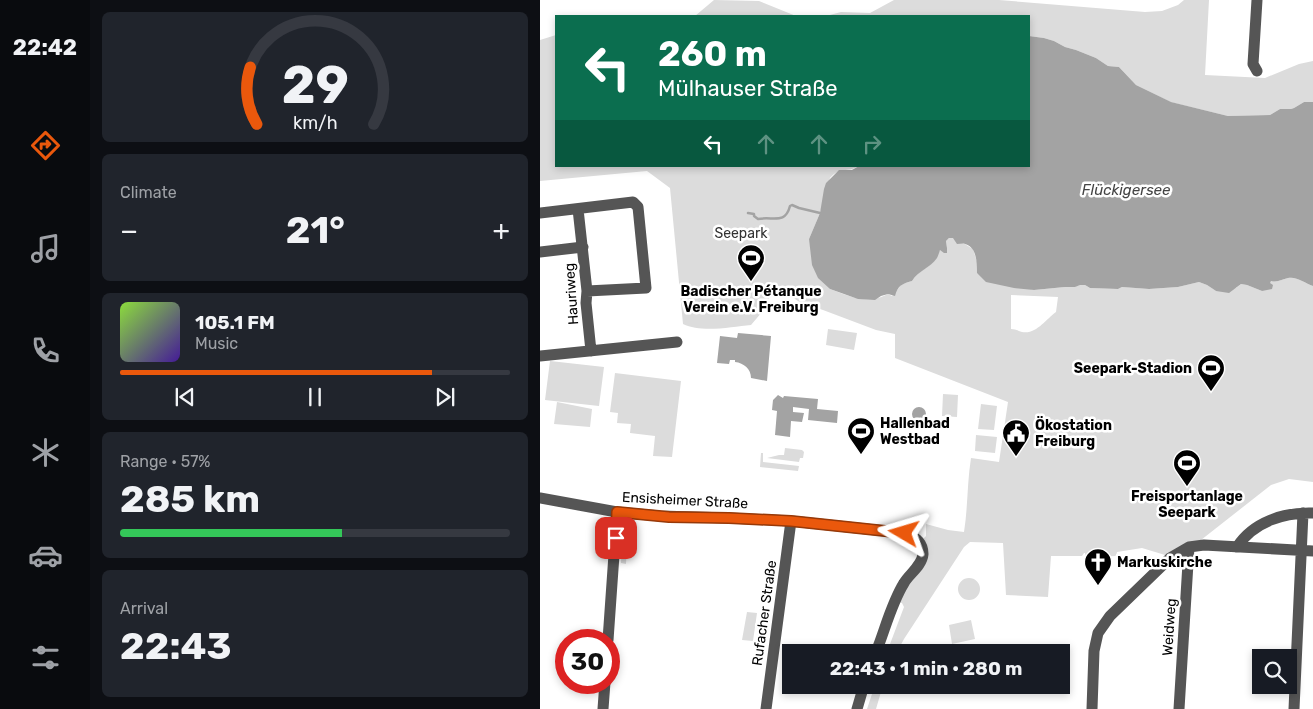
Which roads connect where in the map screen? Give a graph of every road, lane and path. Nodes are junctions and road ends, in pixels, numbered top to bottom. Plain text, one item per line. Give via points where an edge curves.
1 (1257, 0) edge
2 (1257, 71) dead end
3 (578, 209) junction
4 (540, 213) edge
5 (582, 247) junction
6 (540, 252) edge
7 (587, 291) junction
8 (677, 342) dead end
9 (591, 351) junction
10 (540, 356) edge
11 (540, 498) edge
12 (617, 512) junction
13 (1308, 513) edge
14 (791, 521) junction
15 (1189, 547) junction
16 (1237, 547) junction
17 (1300, 551) junction
18 (1313, 551) edge
19 (609, 629) edge
20 (879, 644) edge
21 (604, 694) edge
22 (861, 694) edge
23 (603, 709) edge
24 (766, 709) edge
25 (857, 709) edge
26 (1092, 709) edge
27 (1179, 709) edge
28 (1294, 709) edge

1 - 2 street via 1253,64
3 - 4 street
3 - 5 street
3 - 7 street via 633,202 638,207 640,225 646,288
5 - 6 street, Hauriweg
5 - 7 street, Hauriweg
7 - 9 street, Hauriweg
8 - 9 street
9 - 10 street
11 - 12 street, Ensisheimer Straße
12 - 14 street, Ensisheimer Straße
12 - 19 street
13 - 16 street via 1269,521 1250,533
13 - 17 street
14 - 20 street, Ensisheimer Straße via 904,533 917,539 922,559 899,591
14 - 24 street, Rufacher Straße
15 - 16 street
15 - 26 street via 1161,566 1110,616 1098,633 1094,651
15 - 27 street, Weidweg
16 - 17 street
17 - 18 street
17 - 28 street
21 - 23 street
22 - 25 street

